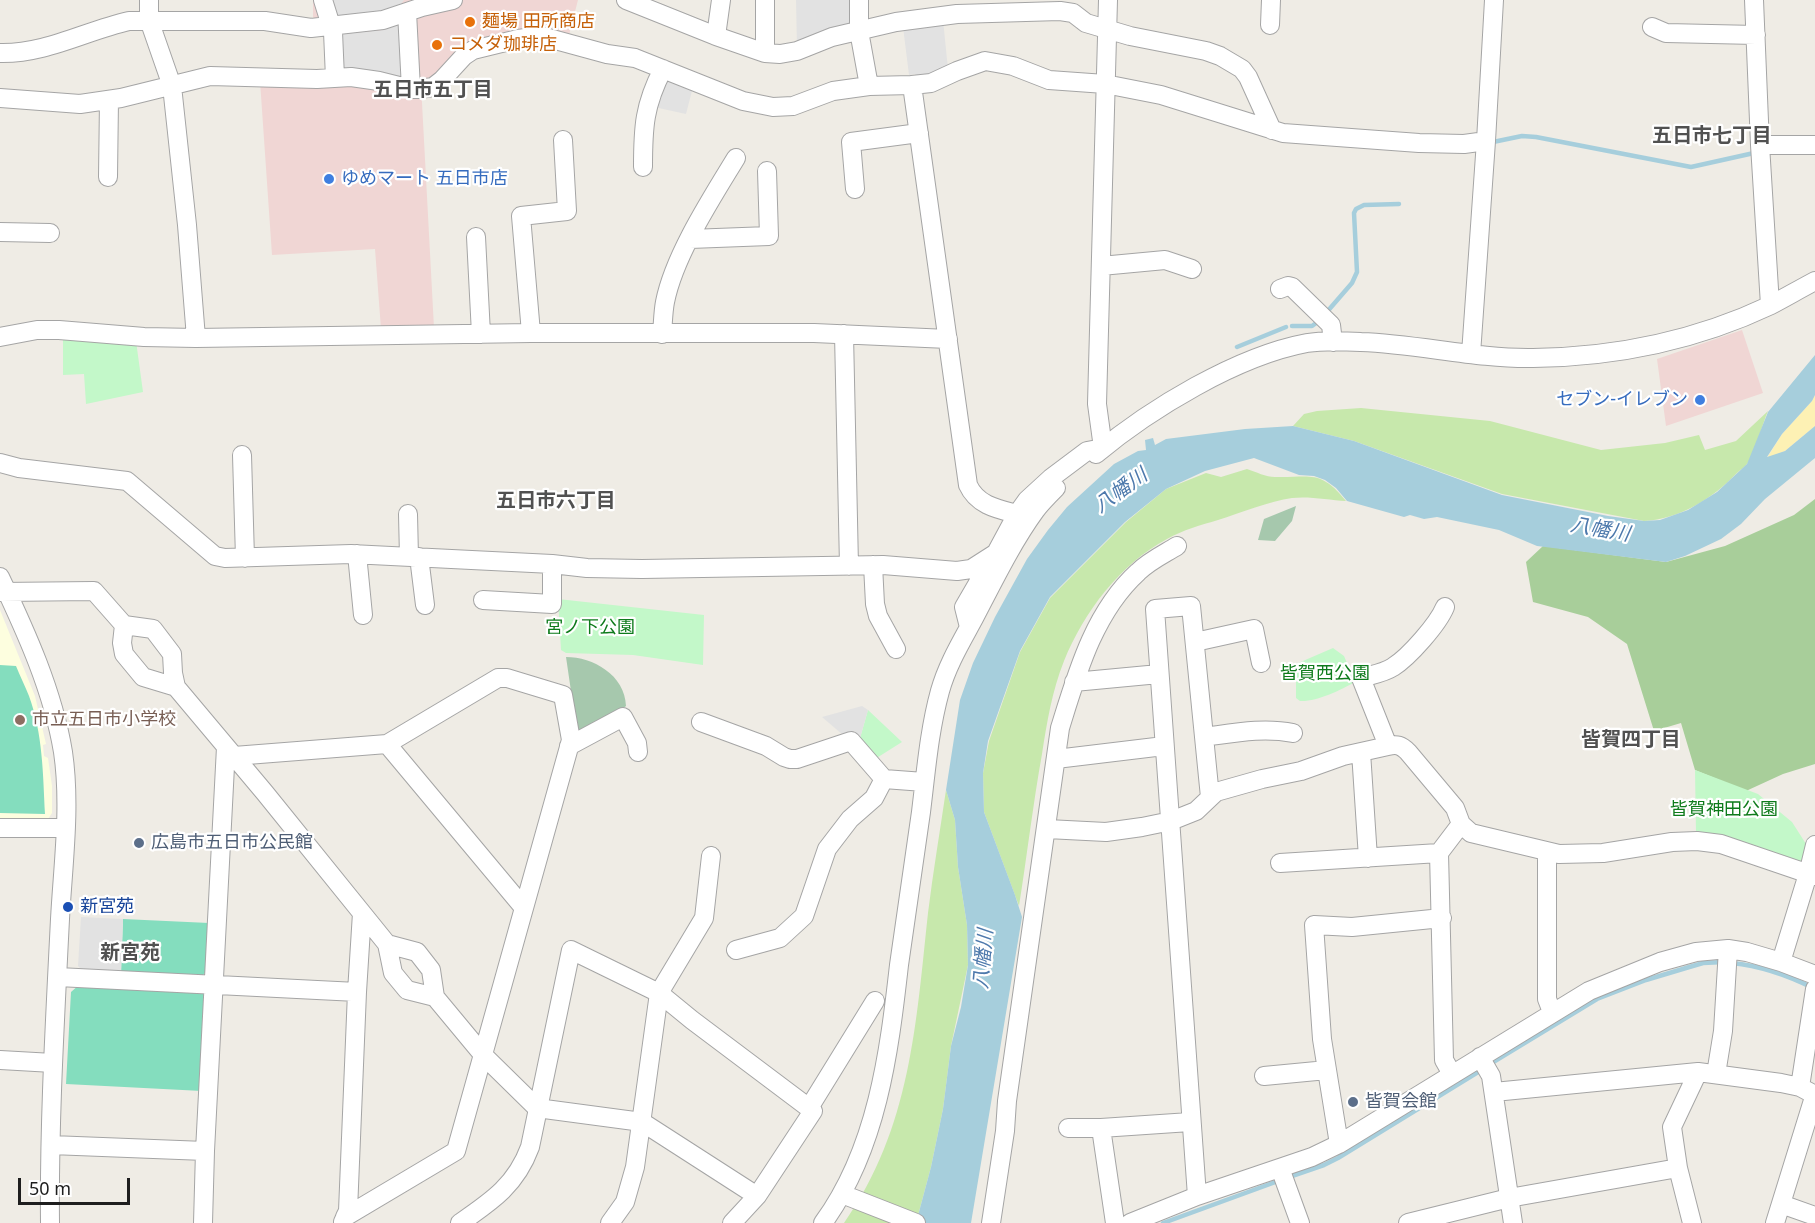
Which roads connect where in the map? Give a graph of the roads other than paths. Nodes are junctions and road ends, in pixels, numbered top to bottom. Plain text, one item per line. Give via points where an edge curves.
1 (150, 0) edge
2 (323, 0) edge
3 (453, 0) edge
4 (626, 0) edge
5 (721, 0) edge
6 (765, 0) edge
7 (859, 0) edge
8 (1108, 0) edge
9 (1270, 0) edge
10 (1494, 0) edge
11 (1754, 0) edge
12 (417, 6) edge
13 (149, 20) junction
14 (1270, 25) dead end
15 (332, 26) junction
16 (1652, 27) dead end
17 (1107, 29) junction
18 (860, 31) junction
19 (1756, 35) junction
20 (716, 36) junction
21 (0, 53) edge
22 (765, 53) junction
23 (663, 69) junction
24 (335, 78) junction
25 (1105, 84) junction
26 (912, 85) junction
27 (172, 86) junction
28 (869, 86) junction
29 (411, 89) junction
30 (0, 98) edge
31 (109, 100) junction
32 (1272, 130) junction
33 (919, 133) junction
34 (563, 140) dead end
35 (1486, 141) junction
36 (1760, 145) junction
37 (1815, 145) edge
38 (736, 158) dead end
39 (643, 167) dead end
40 (767, 171) dead end
41 (108, 177) dead end
42 (855, 189) dead end
43 (0, 232) edge
44 (50, 233) dead end
45 (477, 237) dead end
46 (690, 239) junction
47 (1101, 266) junction
48 (1192, 269) dead end
49 (1815, 281) edge
50 (1280, 289) dead end
51 (1770, 305) junction
52 (531, 333) junction
53 (481, 334) junction
54 (662, 334) junction
55 (844, 334) junction
56 (0, 337) edge
57 (196, 338) junction
58 (948, 339) junction
59 (1333, 342) junction
60 (1472, 354) junction
61 (1103, 448) junction
62 (242, 454) dead end
63 (0, 463) edge
64 (408, 514) dead end
65 (1017, 514) junction
66 (1177, 546) dead end
67 (996, 553) junction
68 (357, 554) junction
69 (414, 557) junction
70 (245, 558) junction
71 (552, 564) junction
72 (849, 566) junction
73 (873, 566) junction
74 (2, 587) edge
75 (483, 600) dead end
76 (424, 605) dead end
77 (1445, 607) dead end
78 (363, 615) dead end
79 (124, 625) junction
80 (969, 627) junction
81 (1195, 642) junction
82 (896, 649) dead end
83 (1261, 663) dead end
84 (1159, 674) junction
85 (1074, 682) junction
86 (176, 687) junction
87 (701, 722) dead end
88 (1293, 733) dead end
89 (1204, 737) junction
90 (387, 744) junction
91 (569, 746) junction
92 (1164, 746) junction
93 (1388, 746) junction
94 (230, 751) junction
95 (638, 752) dead end
96 (1361, 752) junction
97 (1056, 759) junction
98 (884, 778) junction
99 (924, 782) junction
100 (1210, 797) junction
101 (1171, 821) junction
102 (1461, 824) junction
103 (0, 828) edge
104 (65, 828) junction
105 (1047, 829) junction
106 (1815, 845) edge
107 (1547, 851) junction
108 (1439, 854) junction
109 (711, 856) dead end
110 (1368, 858) junction
111 (1280, 863) dead end
112 (1812, 875) edge
113 (524, 908) junction
114 (362, 913) junction
115 (1442, 918) junction
116 (387, 944) junction
117 (736, 950) dead end
118 (1727, 958) junction
119 (1781, 962) junction
120 (1815, 975) edge
121 (58, 977) junction
122 (213, 985) junction
123 (1815, 991) edge
124 (357, 992) junction
125 (659, 993) junction
126 (435, 997) junction
127 (875, 1001) dead end
128 (1552, 1012) junction
129 (484, 1056) junction
130 (0, 1060) edge
131 (53, 1063) junction
132 (1484, 1064) junction
133 (1327, 1070) junction
134 (1707, 1073) junction
135 (1452, 1074) junction
136 (1264, 1076) dead end
137 (1494, 1092) junction
138 (1810, 1092) edge
139 (537, 1108) junction
140 (809, 1108) junction
141 (642, 1122) junction
142 (1190, 1122) junction
143 (1068, 1128) dead end
144 (1101, 1128) junction
145 (1339, 1144) junction
146 (51, 1145) junction
147 (205, 1151) junction
148 (1678, 1168) junction
149 (1283, 1176) junction
150 (844, 1195) junction
151 (757, 1196) junction
152 (1197, 1196) junction
153 (1509, 1198) junction
154 (1781, 1204) junction
155 (1815, 1216) edge
156 (345, 1217) edge
157 (50, 1223) edge
158 (203, 1223) edge
159 (460, 1223) edge
160 (610, 1223) edge
161 (732, 1223) edge
162 (823, 1223) edge
163 (916, 1223) edge
164 (991, 1223) edge
165 (1115, 1223) edge
166 (1130, 1223) edge
167 (1300, 1223) edge
168 (1408, 1223) edge
169 (1513, 1223) edge
170 (1692, 1223) edge
171 (1775, 1223) edge

1 - 13 street
2 - 15 street
3 - 12 street
4 - 20 street
5 - 20 street
6 - 22 street
7 - 18 street
8 - 17 street
9 - 14 street
10 - 35 street
11 - 19 street
12 - 15 street via 383,20
12 - 29 street
13 - 15 street
13 - 21 street via 113,25 43,49
13 - 27 street
15 - 24 street
16 - 19 street via 1666,33
17 - 18 street via 1060,11 957,14
17 - 25 street
17 - 32 street via 1206,51 1235,64 1248,77
18 - 22 street via 797,51
18 - 28 street
19 - 36 street
20 - 22 street
23 - 28 street via 742,101 773,107 793,106 833,91
23 - 29 street via 635,58 541,36 472,50 433,87
23 - 39 street via 647,106
24 - 27 street via 210,76
24 - 29 street via 379,81
25 - 26 street via 1049,80 1013,66 985,61 931,83
25 - 32 street via 1161,95
25 - 47 street
26 - 28 street
26 - 33 street
27 - 31 street
27 - 57 street
30 - 31 street via 80,104
31 - 41 street
32 - 35 street via 1419,143
33 - 42 street via 851,142
33 - 58 street
34 - 52 street via 567,211 521,216
35 - 60 street
36 - 37 street
36 - 51 street
38 - 46 street
40 - 46 street via 769,236
43 - 44 street
45 - 53 street
46 - 54 street via 670,282
47 - 48 street via 1165,260
47 - 61 street via 1097,404
49 - 51 street
50 - 59 street via 1292,287 1325,319 1331,325
51 - 60 street via 1658,344 1611,353 1532,358
52 - 53 street
52 - 54 street
53 - 57 street
54 - 55 street
55 - 58 street
55 - 72 street
56 - 57 street via 60,330
58 - 65 street via 968,485 977,499
59 - 60 street
59 - 61 street via 1309,343 1268,353 1217,375
61 - 65 street via 1087,451 1051,478
61 - 80 street via 1036,510
62 - 70 street
63 - 70 street via 127,481 215,556
64 - 69 street
65 - 67 street
66 - 85 street via 1149,563 1122,589 1095,631
67 - 73 street via 971,569 957,571
67 - 80 street via 964,607
68 - 69 street
68 - 70 street
68 - 78 street
69 - 71 street
69 - 76 street
71 - 72 street via 642,569
71 - 75 street via 552,604
72 - 73 street
73 - 82 street via 878,616
74 - 79 street via 94,591
74 - 104 street via 29,643 56,720 63,752
77 - 93 street via 1434,627 1392,668 1361,678
79 - 86 street via 124,654 143,677
79 - 86 street via 153,629 172,654
80 - 99 street via 940,692
81 - 83 street via 1254,629
81 - 84 street via 1191,606 1155,609
81 - 89 street
84 - 85 street
84 - 92 street
85 - 97 street via 1060,728
86 - 94 street
87 - 98 street via 790,759 851,741
88 - 89 street via 1253,730
89 - 100 street
90 - 91 street via 498,678 507,678 563,695
90 - 94 street
90 - 113 street
91 - 95 street via 623,717
91 - 113 street
92 - 97 street
92 - 101 street
93 - 96 street
93 - 102 street via 1396,744 1408,752 1455,808
94 - 114 street
94 - 122 street
96 - 100 street via 1216,792
96 - 110 street
97 - 105 street
98 - 99 street
98 - 117 street via 874,798 850,819 827,849 804,916 780,938
99 - 150 street via 887,1059 875,1109
100 - 101 street via 1196,811
101 - 105 street via 1106,832
101 - 142 street
102 - 107 street via 1470,833
102 - 108 street
103 - 104 street
104 - 121 street
105 - 164 street
106 - 112 street
107 - 112 street via 1603,853 1697,841 1721,844
107 - 128 street via 1547,999
108 - 110 street
108 - 115 street
109 - 125 street via 704,918
110 - 111 street
112 - 119 street
113 - 129 street
114 - 116 street
114 - 124 street
115 - 133 street via 1352,927 1314,925
115 - 135 street via 1444,1060
116 - 126 street via 393,973 407,990
116 - 126 street via 417,952 431,970
118 - 119 street via 1747,952
118 - 128 street via 1696,952 1660,962 1589,991
118 - 134 street via 1723,1031
119 - 120 street
121 - 122 street
121 - 131 street
122 - 124 street
122 - 147 street
123 - 138 street
124 - 156 street
125 - 139 street via 571,950
125 - 140 street
125 - 141 street
126 - 129 street
127 - 140 street
128 - 132 street
129 - 139 street
129 - 156 street via 456,1151
130 - 131 street
131 - 146 street
132 - 135 street
132 - 137 street
133 - 136 street
133 - 145 street
134 - 137 street
134 - 138 street via 1782,1083
134 - 148 street via 1672,1127
135 - 145 street
137 - 153 street
138 - 154 street
139 - 141 street
139 - 159 street via 530,1147 515,1177 484,1207
140 - 151 street via 813,1111
141 - 151 street
141 - 160 street via 625,1202
142 - 144 street
142 - 152 street
143 - 144 street
144 - 165 street
145 - 149 street
146 - 147 street
146 - 157 street
147 - 158 street
148 - 153 street
148 - 170 street
149 - 152 street
149 - 167 street
150 - 162 street
150 - 163 street
151 - 161 street
152 - 166 street
153 - 168 street
153 - 169 street
154 - 155 street
154 - 171 street

